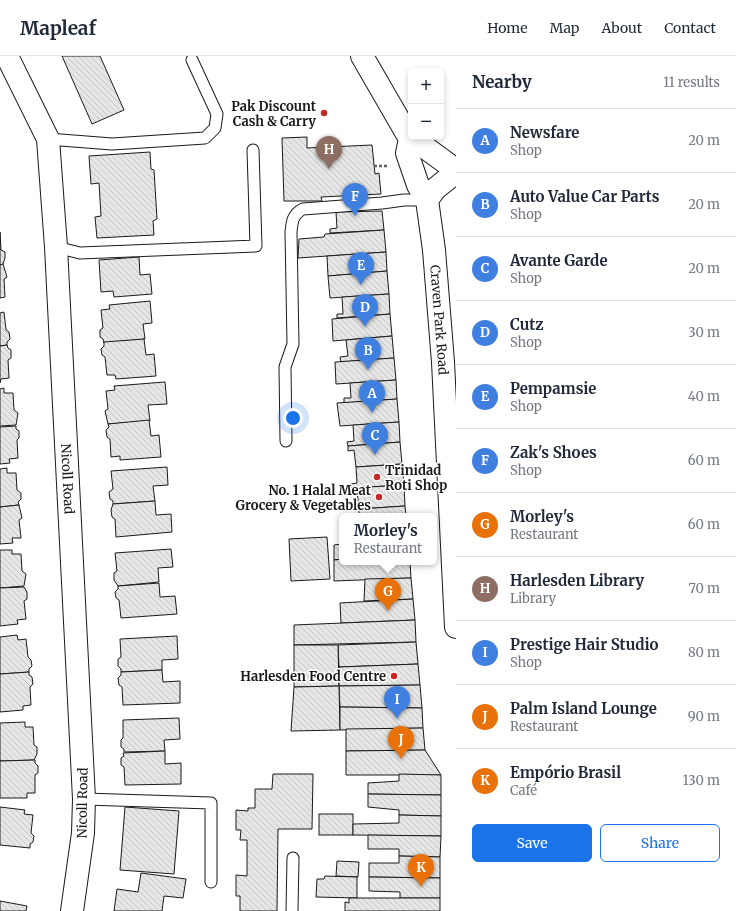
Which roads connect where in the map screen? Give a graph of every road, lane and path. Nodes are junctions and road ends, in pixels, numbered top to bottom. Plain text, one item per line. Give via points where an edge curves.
1 (7, 56) edge
2 (362, 56) edge
3 (192, 60) dead end
4 (408, 136) edge
5 (48, 139) junction
6 (410, 140) edge
7 (412, 140) edge
8 (253, 150) dead end
9 (374, 166) dead end
10 (384, 166) dead end
11 (456, 171) edge
12 (427, 200) junction
13 (56, 247) junction
14 (286, 441) dead end
15 (456, 627) edge
16 (84, 799) junction
17 (293, 858) dead end
18 (211, 882) dead end
19 (72, 911) edge
20 (292, 911) edge

1 - 5 street, Nicoll Road
2 - 4 street
3 - 5 lane via 217,114 215,128 205,138 112,144
5 - 13 street, Nicoll Road
6 - 12 street, Craven Park Road via 407,153 418,185
7 - 11 street
8 - 13 lane via 256,246 80,253
9 - 10 path
11 - 12 street via 435,189
12 - 14 lane via 303,209 296,213 291,232 293,344 285,367
12 - 15 street, Craven Park Road via 444,362
13 - 16 street, Nicoll Road
16 - 18 lane via 211,803
16 - 19 street, Nicoll Road via 83,833
17 - 20 lane

